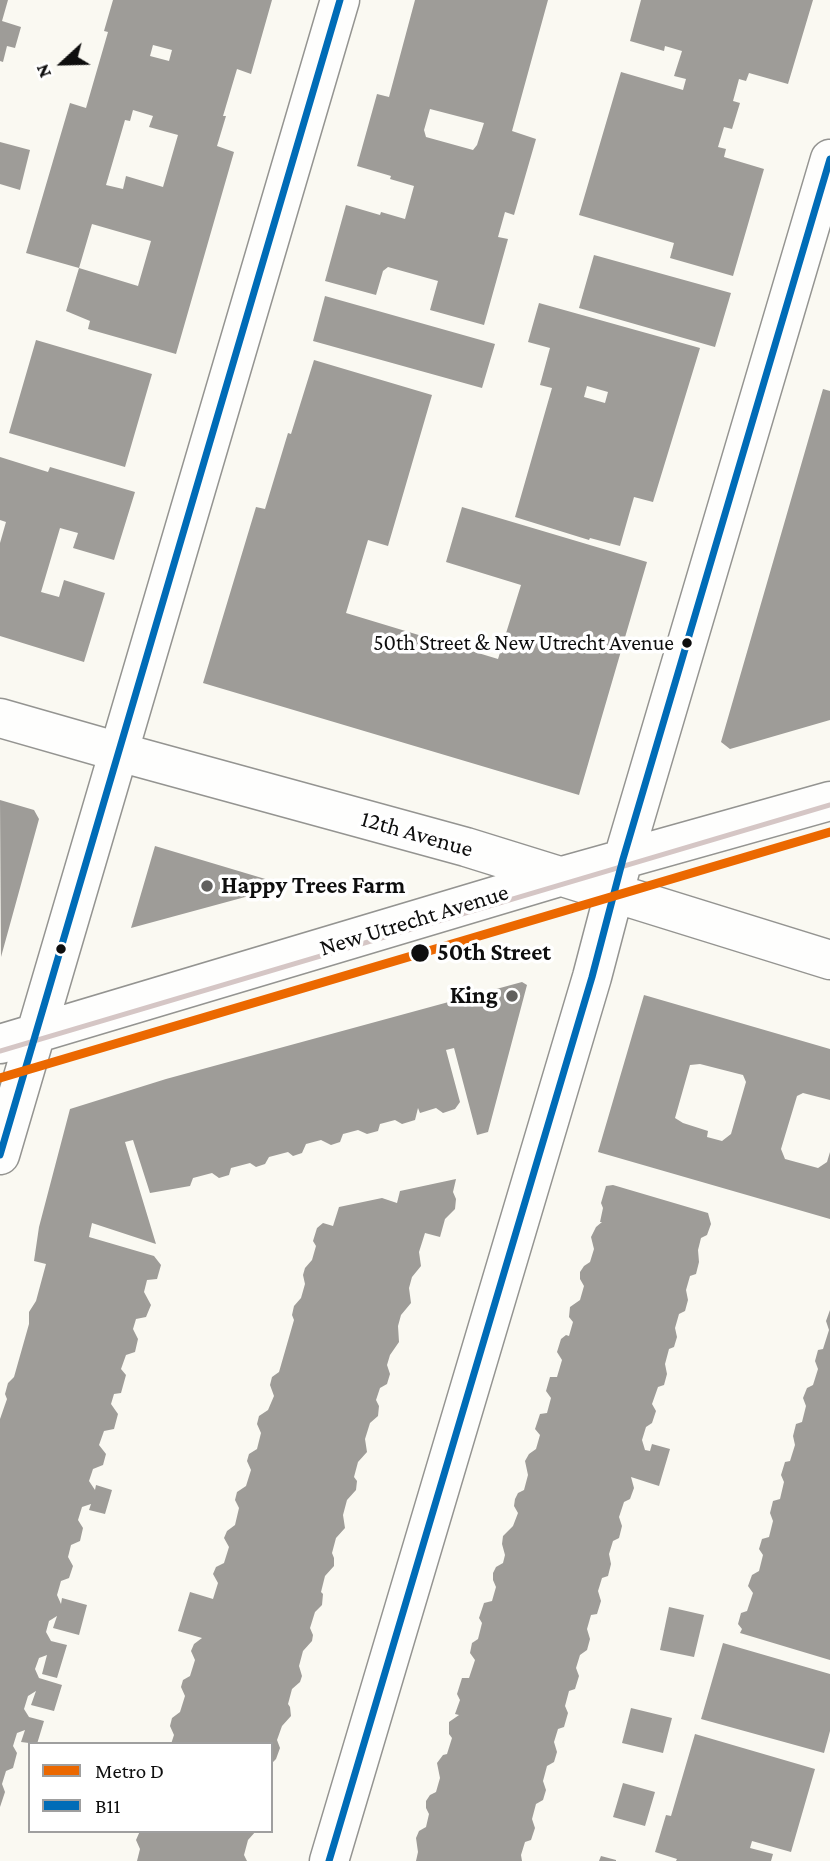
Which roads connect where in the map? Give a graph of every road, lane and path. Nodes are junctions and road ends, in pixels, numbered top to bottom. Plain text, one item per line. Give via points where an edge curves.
1 (340, 0) edge
2 (830, 159) edge
3 (0, 718) edge
4 (119, 752) junction
5 (830, 802) edge
6 (619, 876) junction
7 (559, 877) junction
8 (830, 960) edge
9 (36, 1032) junction
10 (0, 1044) edge
11 (0, 1155) edge
12 (330, 1861) edge

1 - 4 street
2 - 6 street
3 - 4 street, 12th Avenue
4 - 7 street, 12th Avenue
4 - 9 street
5 - 6 street, New Utrecht Avenue
6 - 7 street, New Utrecht Avenue
6 - 8 street
6 - 12 street
7 - 9 street, New Utrecht Avenue
9 - 10 street, New Utrecht Avenue
9 - 11 street

